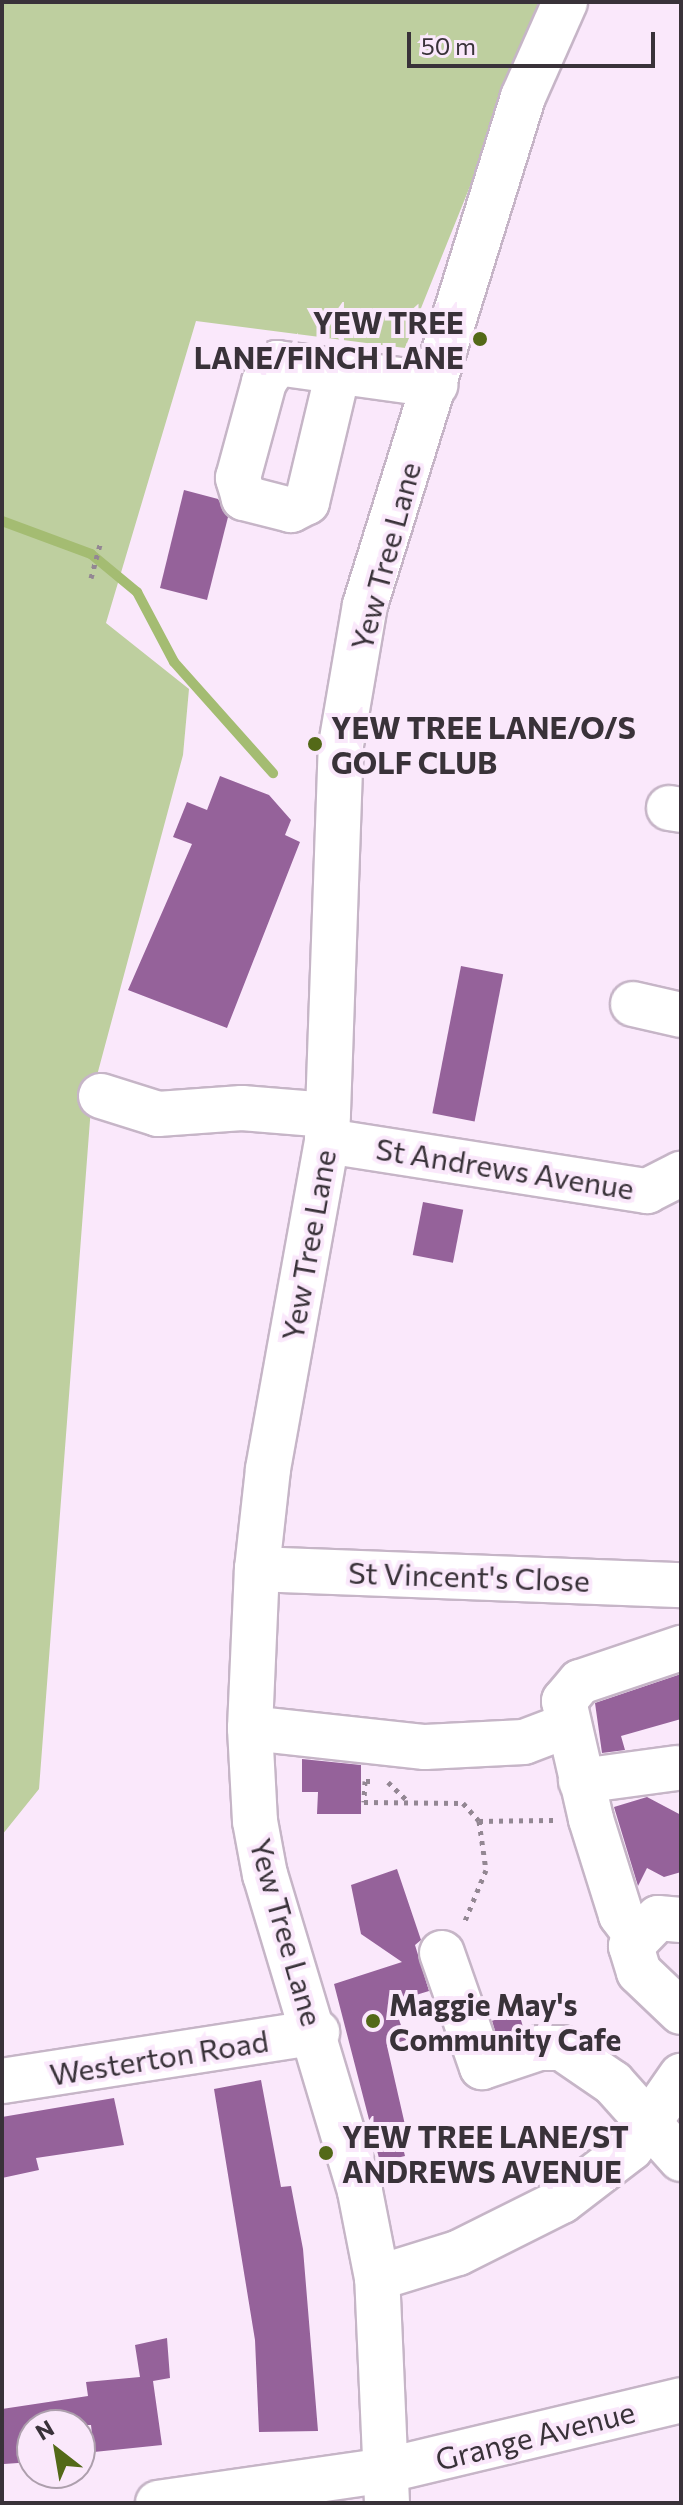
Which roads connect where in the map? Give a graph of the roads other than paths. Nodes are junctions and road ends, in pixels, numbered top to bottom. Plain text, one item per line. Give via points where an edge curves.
1 (565, 2) edge
2 (338, 372) dead end
3 (435, 385) junction
4 (633, 1004) dead end
5 (681, 1015) edge
6 (101, 1096) dead end
7 (327, 1128) junction
8 (681, 1174) edge
9 (257, 1569) junction
10 (681, 1585) edge
11 (681, 1648) edge
12 (566, 1726) junction
13 (250, 1728) junction
14 (677, 1768) dead end
15 (586, 1800) junction
16 (681, 1920) edge
17 (636, 1935) junction
18 (442, 1953) road end
19 (681, 2012) edge
20 (317, 2032) junction
21 (681, 2076) edge
22 (2, 2081) edge
23 (651, 2124) junction
24 (681, 2159) edge
25 (377, 2278) junction
26 (681, 2400) edge
27 (387, 2487) edge
28 (158, 2503) edge

1 - 3 street, Yew Tree Lane via 523,97
2 - 3 street
3 - 7 street, Yew Tree Lane via 365,605 341,745
4 - 5 street
6 - 7 street, St Andrews Avenue via 158,1114 242,1108
7 - 8 street, St Andrews Avenue via 647,1191
7 - 9 street, Yew Tree Lane via 268,1469
9 - 10 street, St Vincent's Close
9 - 13 street, Yew Tree Lane
11 - 12 street via 580,1682 564,1701
12 - 13 street via 524,1742 425,1747
12 - 15 street
13 - 20 street, Yew Tree Lane via 265,1875
14 - 15 street
15 - 17 street via 621,1915
16 - 17 street via 658,1918
17 - 19 street via 632,1960
18 - 23 street via 482,2067 539,2048 562,2048 613,2083
20 - 22 street, Westerton Road
20 - 25 street, Yew Tree Lane
21 - 23 street
23 - 24 street
23 - 25 street via 562,2201 458,2253
25 - 27 street, Yew Tree Lane
26 - 27 street, Grange Avenue
27 - 28 street, Grange Avenue

